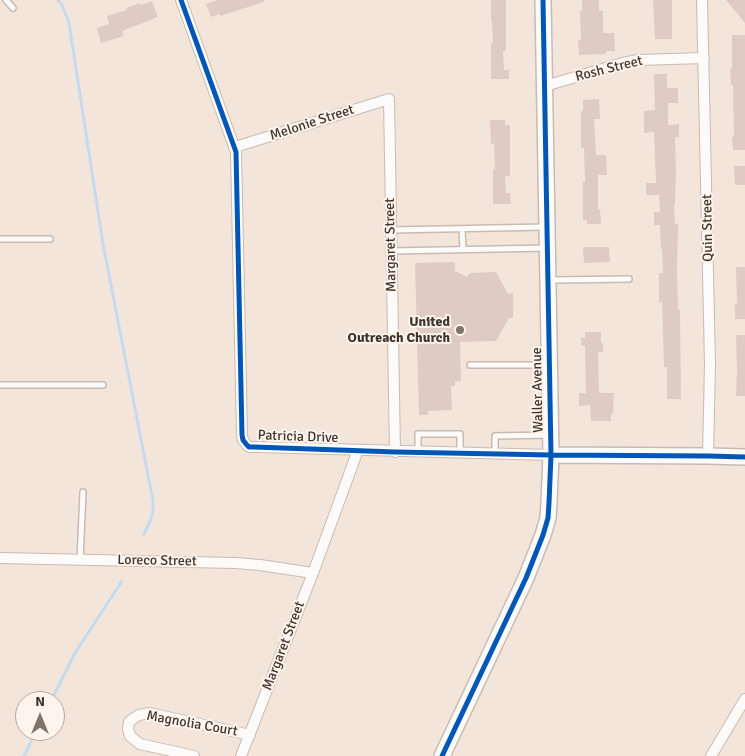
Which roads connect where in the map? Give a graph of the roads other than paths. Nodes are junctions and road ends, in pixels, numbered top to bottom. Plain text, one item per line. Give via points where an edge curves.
1 (6, 0) edge
2 (181, 0) edge
3 (543, 0) edge
4 (702, 0) edge
5 (13, 8) dead end
6 (704, 58) junction
7 (545, 86) junction
8 (388, 99) joint
9 (236, 147) junction
10 (547, 227) junction
11 (462, 229) junction
12 (391, 230) junction
13 (0, 239) edge
14 (50, 239) dead end
15 (547, 248) junction
16 (463, 250) junction
17 (391, 251) junction
18 (629, 279) dead end
19 (548, 280) junction
20 (470, 365) dead end
21 (549, 365) junction
22 (0, 385) edge
23 (103, 385) dead end
24 (550, 435) junction
25 (358, 450) junction
26 (395, 452) junction
27 (418, 452) junction
28 (460, 453) junction
29 (495, 454) junction
30 (551, 455) junction
31 (708, 456) junction
32 (745, 457) edge
33 (82, 492) dead end
34 (0, 558) edge
35 (80, 560) junction
36 (313, 574) junction
37 (745, 699) edge
38 (250, 735) junction
39 (194, 756) edge
40 (241, 756) edge
41 (442, 756) edge
42 (711, 756) edge

1 - 5 lane
2 - 9 street, Patricia Drive
3 - 7 street, Waller Avenue
4 - 6 street, Quin Street
6 - 7 street, Rosh Street via 632,61
6 - 31 street, Quin Street via 710,364
7 - 10 street, Waller Avenue
8 - 9 street, Melonie Street
8 - 12 street, Margaret Street
9 - 25 street, Patricia Drive via 243,440 249,447
10 - 11 lane
10 - 15 street, Waller Avenue
11 - 12 lane
11 - 16 lane
12 - 17 street, Margaret Street
13 - 14 lane
15 - 16 lane
15 - 19 street, Waller Avenue
16 - 17 lane
17 - 26 street, Margaret Street
18 - 19 lane
19 - 21 street, Waller Avenue
20 - 21 lane
21 - 24 street, Waller Avenue
22 - 23 lane
24 - 29 lane via 495,436
24 - 30 street, Waller Avenue
25 - 26 street, Patricia Drive
25 - 36 street, Margaret Street
26 - 27 street, Patricia Drive
27 - 28 street, Patricia Drive
27 - 28 lane via 418,434 460,434
28 - 29 street, Patricia Drive
29 - 30 street, Patricia Drive
30 - 31 street, Patricia Drive
30 - 41 street, Waller Avenue via 550,502 543,535
31 - 32 street, Patricia Drive
33 - 35 lane
34 - 35 street, Loreco Street
35 - 36 street, Loreco Street via 235,563
36 - 38 street, Margaret Street
37 - 42 street
38 - 39 street, Magnolia Court via 149,713 130,722 130,736 140,744
38 - 40 street, Margaret Street

